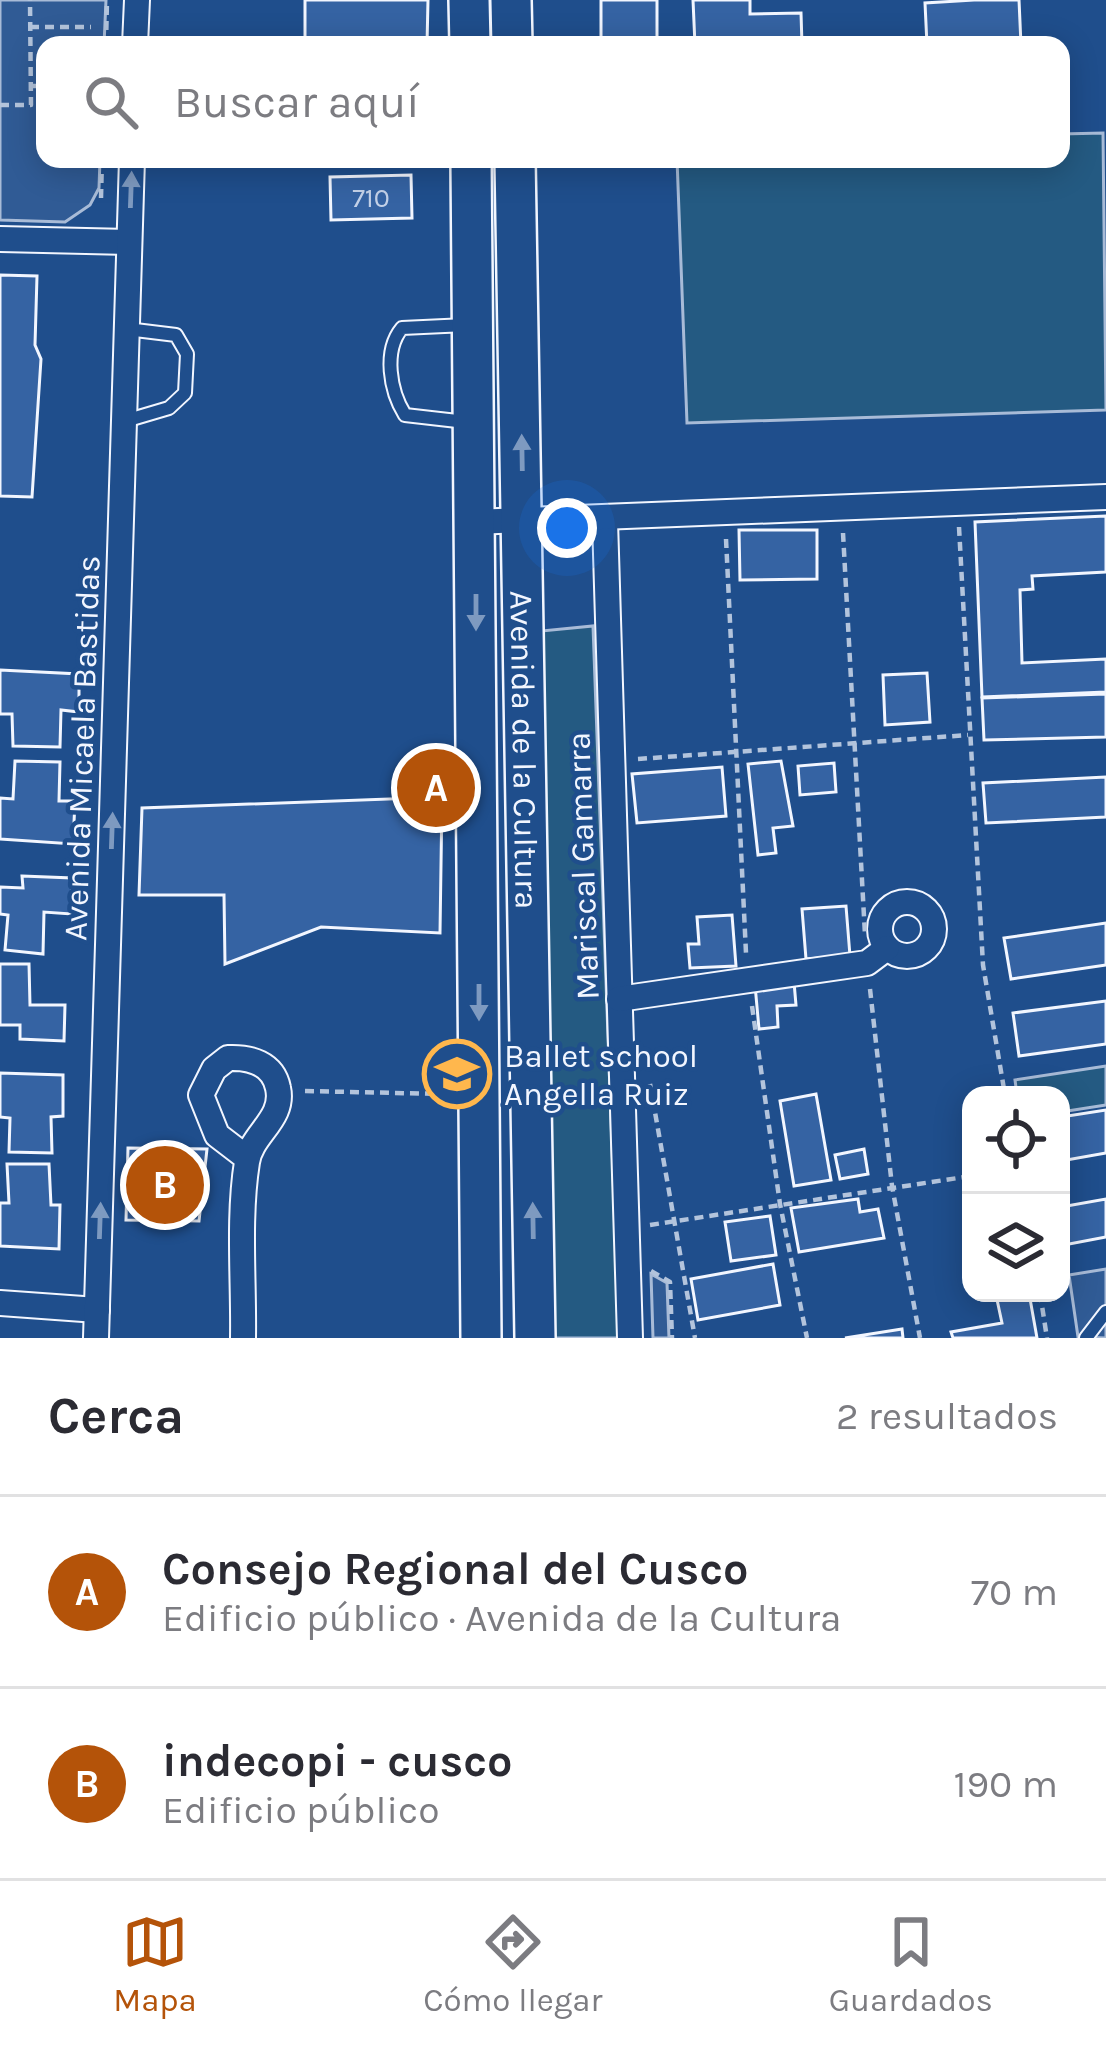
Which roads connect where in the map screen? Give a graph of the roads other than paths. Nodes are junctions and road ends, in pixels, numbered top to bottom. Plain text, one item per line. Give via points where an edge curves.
1 (137, 0) edge
2 (470, 0) edge
3 (511, 0) edge
4 (135, 36) edge
5 (470, 36) edge
6 (512, 36) edge
7 (132, 168) edge
8 (471, 168) edge
9 (515, 168) edge
10 (0, 239) edge
11 (129, 242) junction
12 (473, 324) junction
13 (127, 329) junction
14 (124, 421) junction
15 (474, 422) junction
16 (1106, 497) edge
17 (605, 521) junction
18 (475, 522) junction
19 (524, 523) junction
20 (887, 948) dead end
21 (619, 999) junction
22 (247, 1158) junction
23 (0, 1303) edge
24 (97, 1310) junction
25 (1106, 1312) edge
26 (96, 1338) edge
27 (243, 1338) edge
28 (481, 1338) edge
29 (535, 1338) edge
30 (630, 1338) edge
31 (1086, 1338) edge

1 - 4 street
2 - 5 main road
3 - 6 main road
11 -> 7 street, Avenida Micaela Bastidas
8 - 12 main road, Avenida de la Cultura
19 -> 9 main road, Avenida de la Cultura
10 - 11 street
11 - 13 street, Avenida Micaela Bastidas
12 - 15 main road, Avenida de la Cultura
12 - 15 lane via 402,328 393,339 392,393 405,415
13 - 14 street, Avenida Micaela Bastidas
13 - 14 lane via 176,335 188,354 184,392 169,408
24 -> 14 street, Avenida Micaela Bastidas
15 - 18 main road, Avenida de la Cultura
16 - 17 street
17 - 19 street
17 - 21 street, Mariscal Gamarra
18 - 19 street
18 -> 28 main road, Avenida de la Cultura
29 -> 19 main road, Avenida de la Cultura
20 - 21 street via 867,963
21 - 30 street, Mariscal Gamarra
22 - 22 street via 274,1119 280,1090 272,1072 228,1058 204,1083 205,1112
22 - 27 street
23 - 24 street
24 - 26 street, Avenida Micaela Bastidas
25 - 31 lane

